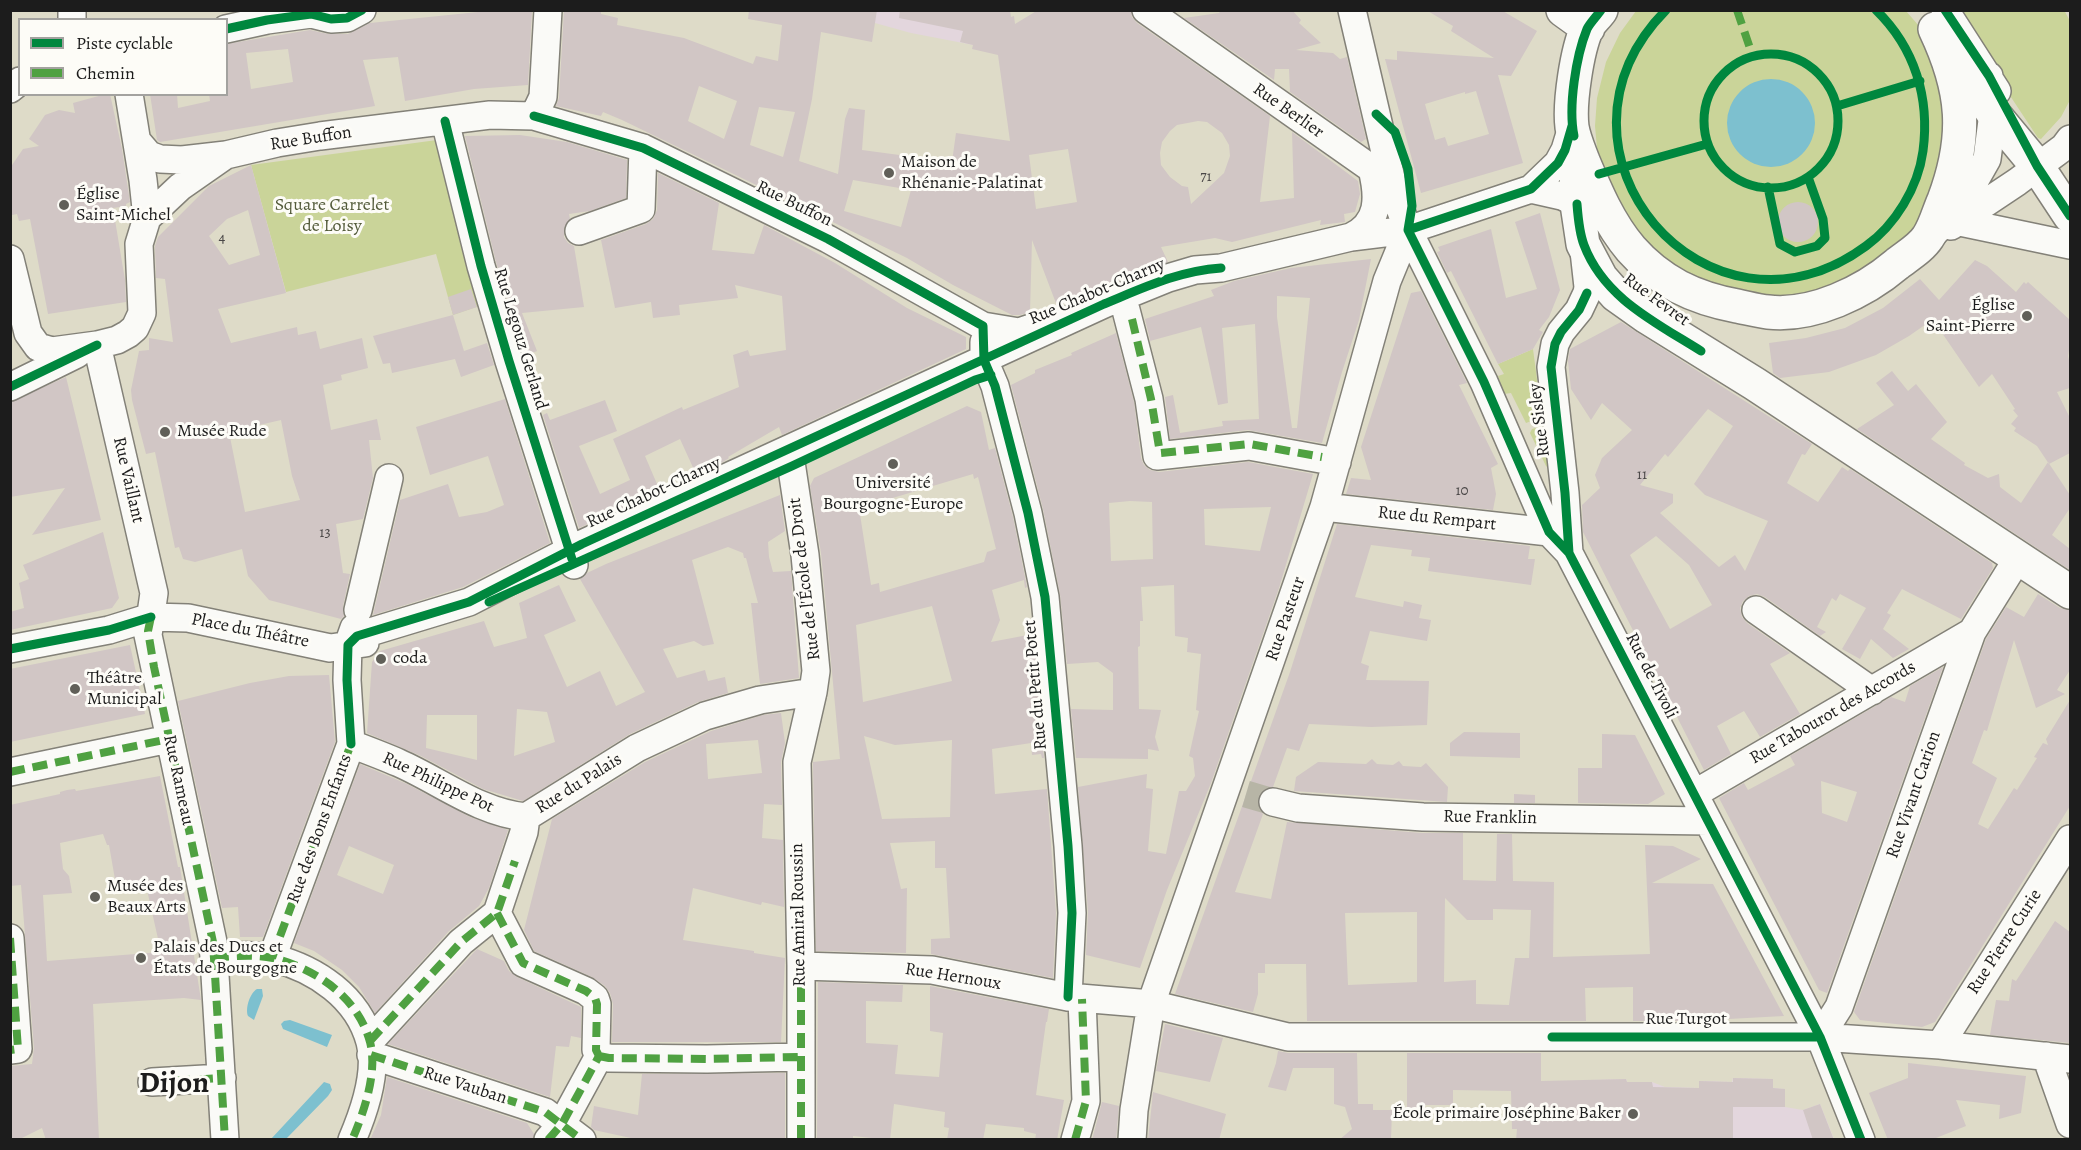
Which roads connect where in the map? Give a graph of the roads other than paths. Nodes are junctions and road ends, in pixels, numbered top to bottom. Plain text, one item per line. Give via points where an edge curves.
1 (362, 10) edge
2 (548, 10) edge
3 (1146, 10) edge
4 (1352, 10) edge
5 (1584, 16) edge
6 (1934, 17) edge
7 (228, 29) edge
8 (1989, 76) junction
9 (129, 96) edge
10 (1993, 113) junction
11 (534, 116) junction
12 (445, 121) junction
13 (1574, 134) junction
14 (2070, 139) edge
15 (137, 141) junction
16 (643, 148) junction
17 (226, 155) junction
18 (2037, 166) junction
19 (1372, 170) junction
20 (1531, 189) junction
21 (1395, 195) junction
22 (1577, 204) junction
23 (1608, 216) junction
24 (2070, 216) edge
25 (147, 218) junction
26 (1960, 222) junction
27 (1408, 230) junction
28 (579, 231) dead end
29 (1351, 237) junction
30 (1928, 237) junction
31 (1583, 244) junction
32 (2070, 245) edge
33 (10, 259) edge
34 (1120, 311) junction
35 (983, 326) junction
36 (97, 345) junction
37 (988, 368) junction
38 (10, 387) edge
39 (790, 458) junction
40 (1330, 459) junction
41 (389, 478) dead end
42 (1324, 507) junction
43 (1549, 532) junction
44 (1569, 553) junction
45 (572, 558) junction
46 (2018, 558) junction
47 (2070, 592) edge
48 (1756, 610) dead end
49 (151, 616) junction
50 (354, 625) junction
51 (1972, 632) junction
52 (10, 650) edge
53 (1872, 691) junction
54 (813, 692) junction
55 (169, 739) junction
56 (351, 744) junction
57 (10, 772) edge
58 (1694, 794) junction
59 (1273, 802) tunnel mouth
60 (526, 817) junction
61 (1708, 821) junction
62 (2070, 839) edge
63 (497, 913) junction
64 (10, 938) edge
65 (276, 949) junction
66 (213, 950) junction
67 (801, 966) junction
68 (1075, 998) junction
69 (1151, 1004) junction
70 (1820, 1037) junction
71 (1940, 1045) junction
72 (377, 1046) junction
73 (10, 1050) edge
74 (599, 1056) junction
75 (800, 1057) junction
76 (2058, 1058) edge
77 (222, 1078) junction
78 (152, 1082) dead end
79 (2070, 1124) edge
80 (560, 1129) edge
81 (225, 1140) edge
82 (352, 1140) edge
83 (801, 1140) edge
84 (1075, 1140) edge
85 (1132, 1140) edge
86 (1861, 1140) edge

1 - 7 street via 347,18 311,14
2 - 11 street via 543,97
3 - 19 street, Rue Berlier
4 - 21 street
5 - 13 main road, Rue Fevret via 1573,92
6 - 8 street
6 - 10 main road
6 - 30 main road via 1956,85 1960,140 1953,175
8 - 10 street
8 - 18 street
9 - 15 street
10 - 18 main road
10 - 30 street via 1989,151 1978,176 1954,213
11 - 12 street, Rue Buffon via 490,115
11 - 16 street, Rue Buffon
12 - 17 street, Rue Buffon via 320,136
12 - 45 street, Rue Legouz Gerland via 481,266
13 - 20 street, Rue Chabot-Charny via 1558,163
13 - 22 main road, Rue Fevret
13 - 23 main road
14 - 18 street
15 - 17 street, Rue Buffon via 149,155 160,159
15 - 25 street
16 - 28 street via 642,209
16 - 35 street, Rue Buffon via 828,239
17 - 25 street, Rue Buffon via 180,187
18 - 24 main road
18 - 26 street
19 - 21 street, Rue Berlier
19 - 29 street via 1376,186 1374,212 1368,225
20 - 22 street
20 - 27 street, Rue Chabot-Charny
21 - 27 street, Rue Berlier
22 - 23 street
22 - 31 main road, Rue Fevret
23 - 30 main road via 1631,248 1669,281 1710,301 1770,312 1822,306 1846,297 1891,270
25 - 36 street via 139,244 140,318 128,334
26 - 30 street
26 - 32 street
27 - 29 street, Rue Chabot-Charny
27 - 40 street, Rue Pasteur via 1387,281
27 - 43 street, Rue de Tivoli via 1484,382
29 - 34 street, Rue Chabot-Charny via 1221,268 1195,284
31 - 44 street, Rue Sisley via 1588,287 1579,310 1555,344 1551,367
31 - 46 main road, Rue Fevret via 1601,278 1616,295
33 - 36 street via 28,333 38,347 52,351
34 - 35 street, Rue Buffon via 1019,332
34 - 37 street, Rue Chabot-Charny
34 - 40 street via 1149,399 1157,456 1249,446
35 - 37 street
36 - 38 street
36 - 49 street, Rue Vaillant via 154,593
37 - 39 street, Rue Chabot-Charny via 975,380
37 - 68 street, Rue du Petit Potet via 1028,513 1045,597 1068,846
39 - 45 street, Rue Chabot-Charny
39 - 54 street, Rue de l'École de Droit via 805,555 816,671
40 - 42 street, Rue Pasteur
41 - 50 street, Rue des Bons Enfants
42 - 43 street, Rue du Rempart
42 - 69 street, Rue Pasteur via 1236,792
43 - 44 street, Rue de Tivoli
44 - 58 street, Rue de Tivoli
45 - 50 street, Rue Chabot-Charny via 469,611 374,642
46 - 47 main road, Rue Fevret
46 - 51 street, Rue Vivant Carion
48 - 53 street
49 - 50 street, Place du Théâtre via 188,618 330,648
49 - 52 street via 109,630
49 - 55 street, Rue Rameau via 148,631
50 - 56 street, Rue des Bons Enfants via 347,681
51 - 53 street, Rue Tabourot des Accords
51 - 70 street, Rue Vivant Carion via 1839,1007
53 - 58 street, Rue Tabourot des Accords
54 - 60 street, Rue du Palais via 760,700 679,727 637,748
54 - 67 street, Rue Amiral Roussin via 797,762
55 - 57 street
55 - 66 street, Rue Rameau
56 - 60 street, Rue Philippe Pot via 400,763 457,794 510,816
56 - 65 street, Rue des Bons Enfants
58 - 61 street, Rue de Tivoli
59 - 61 street, Rue Franklin via 1298,808 1424,817
60 - 63 street, Rue du Palais
61 - 70 street, Rue de Tivoli
62 - 71 street, Rue Pierre Curie
63 - 72 street via 461,942
63 - 74 street via 523,963 595,998
64 - 73 street via 18,1049
65 - 66 street via 254,956
65 - 72 street via 341,993
66 - 77 street, Rue Rameau
67 - 68 street, Rue Hernoux via 932,970
67 - 75 street, Rue Amiral Roussin
68 - 69 street, Rue Hernoux
68 - 84 street, Rue du Petit Potet via 1086,1101
69 - 70 street, Rue Turgot via 1288,1037
69 - 85 street, Rue Pasteur
70 - 71 street, Rue Turgot
70 - 86 street, Rue de Tivoli
71 - 76 street, Rue Turgot
72 - 80 street, Rue Vauban
72 - 82 street via 370,1088
74 - 75 street
74 - 80 street
75 - 83 street, Rue Amiral Roussin
76 - 79 street
77 - 78 street
77 - 81 street, Rue Rameau

